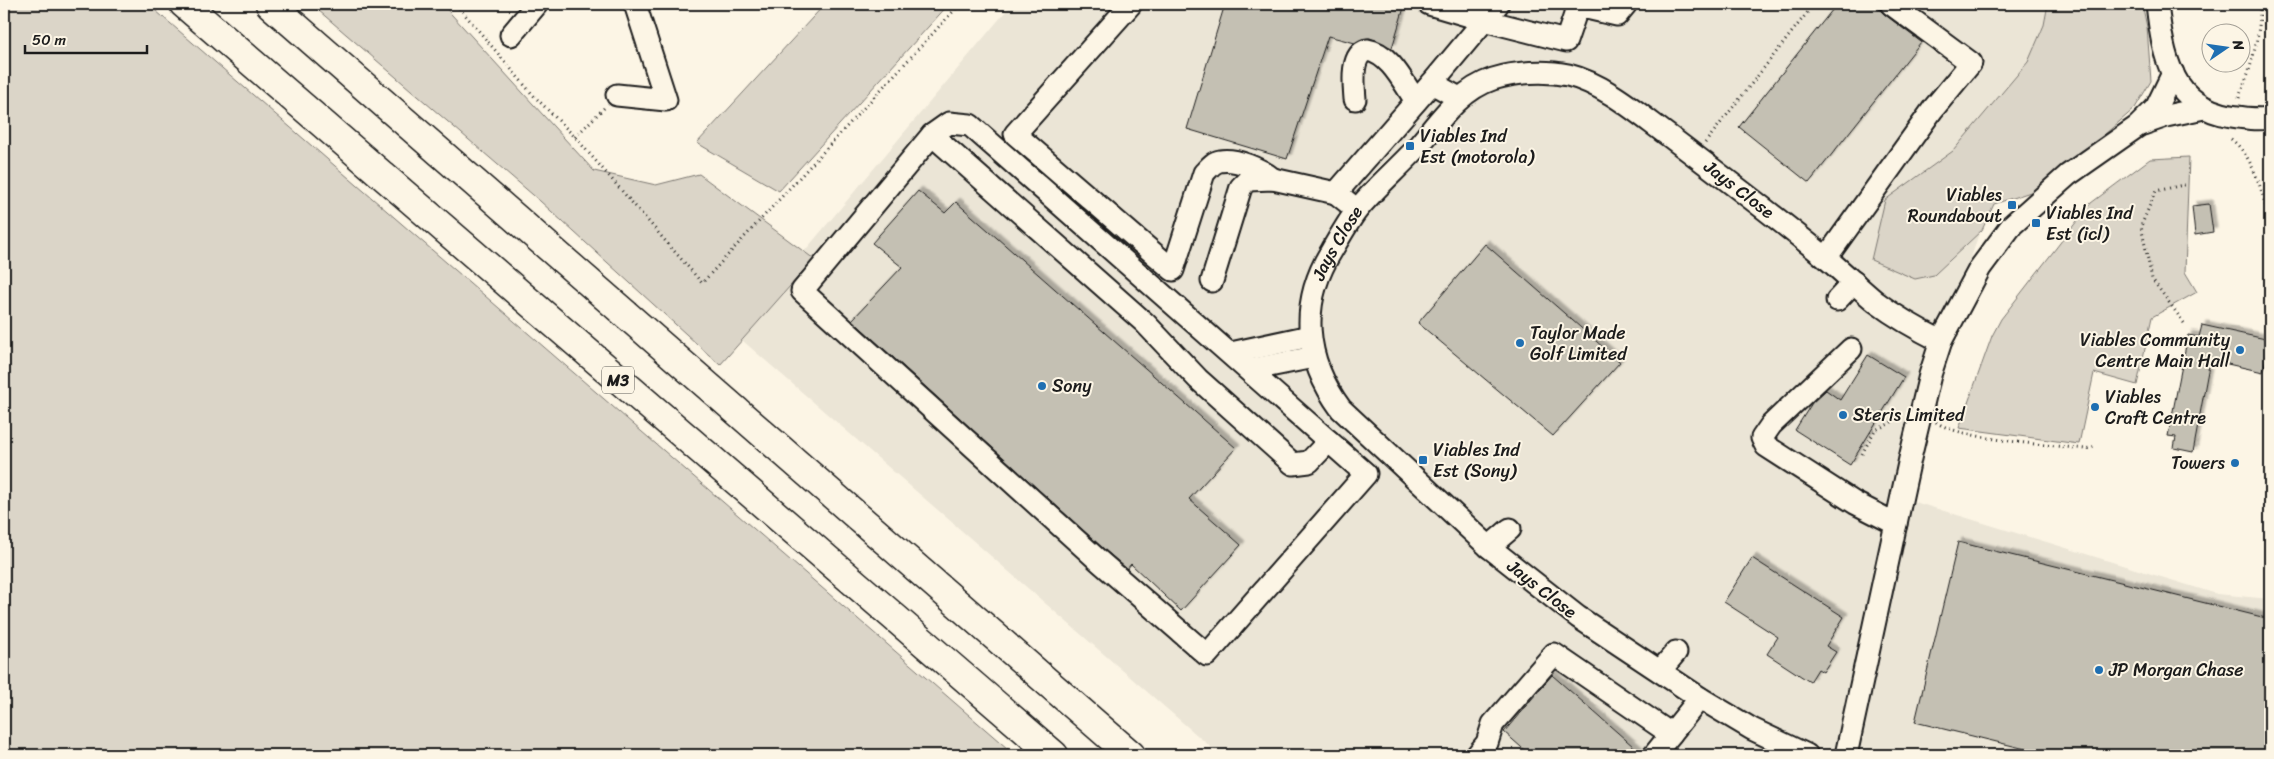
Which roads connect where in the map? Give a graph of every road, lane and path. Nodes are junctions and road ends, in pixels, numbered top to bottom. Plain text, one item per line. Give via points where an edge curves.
1 (184, 4) edge
2 (270, 4) edge
3 (456, 4) edge
4 (537, 4) edge
5 (636, 4) edge
6 (960, 4) edge
7 (1132, 4) edge
8 (1429, 4) edge
9 (1498, 4) edge
10 (1626, 4) edge
11 (1814, 4) edge
12 (1891, 4) edge
13 (2157, 4) edge
14 (2260, 4) edge
15 (1480, 24) junction
16 (512, 35) dead end
17 (2172, 73) junction
18 (1432, 83) junction
19 (617, 95) joint
20 (1459, 98) junction
21 (2239, 98) dead end
22 (1354, 99) dead end
23 (1416, 101) junction
24 (2204, 108) junction
25 (2269, 120) edge
26 (2138, 126) junction
27 (932, 135) junction
28 (575, 137) junction
29 (2231, 139) dead end
30 (1703, 146) dead end
31 (1273, 179) junction
32 (2188, 184) dead end
33 (1336, 194) junction
34 (1357, 210) junction
35 (2270, 224) edge
36 (1826, 258) junction
37 (1212, 281) dead end
38 (1854, 282) junction
39 (1837, 300) dead end
40 (1183, 312) junction
41 (2184, 323) dead end
42 (1310, 336) junction
43 (1941, 341) junction
44 (1162, 342) junction
45 (1851, 349) dead end
46 (1231, 353) junction
47 (1314, 357) junction
48 (1291, 362) junction
49 (1249, 370) junction
50 (1279, 397) junction
51 (1902, 414) dead end
52 (1942, 426) dead end
53 (1329, 441) junction
54 (2096, 446) dead end
55 (1862, 454) dead end
56 (1896, 524) junction
57 (1510, 530) dead end
58 (1489, 547) junction
59 (1676, 652) dead end
60 (1660, 671) junction
61 (1700, 698) junction
62 (1671, 734) junction
63 (1054, 755) edge
64 (1131, 755) edge
65 (1477, 755) edge
66 (1654, 755) edge
67 (1807, 755) edge
68 (1846, 755) edge

1 - 63 highway, M3
2 - 64 highway
3 - 28 path via 533,95
4 - 16 street
5 - 19 street via 666,100
6 - 28 path via 702,283
7 - 31 street via 1015,134 1173,270 1204,173 1213,164 1230,161 1263,171
8 - 15 street
9 - 15 street
10 - 15 street via 1618,16 1578,6 1566,41
11 - 30 path
12 - 36 street via 1972,63 1934,109
13 - 17 street
14 - 21 path via 2261,20 2250,69
15 - 18 street
17 - 24 street via 2184,93
17 - 26 street via 2156,108
18 - 20 street
18 - 23 street
19 - 28 path
20 - 34 street, Jays Close
20 - 36 street, Jays Close via 1491,80 1513,75 1568,75 1588,83 1695,155
22 - 23 street via 1359,54 1372,50 1389,62
23 - 33 street
24 - 25 street via 2236,117
24 - 26 street
26 - 43 street via 2068,175 2012,225 1980,268
27 - 40 street via 950,122 970,125
27 - 44 street via 1145,323
27 - 53 street via 802,291 1207,655 1366,474
29 - 35 path via 2251,165
31 - 33 street
31 - 37 street via 1248,180 1241,187
32 - 41 path via 2156,191 2141,226 2152,279
33 - 34 street
34 - 42 street, Jays Close via 1324,262 1311,310
36 - 38 street, Jays Close
38 - 39 street
38 - 43 street, Jays Close via 1891,312
40 - 44 street via 1168,328
40 - 46 street
42 - 46 street
42 - 47 street, Jays Close
43 - 56 street via 1930,375
44 - 53 street via 1198,379 1293,464 1309,462
45 - 56 street via 1771,425 1762,438 1766,446 1855,503
46 - 49 street
47 - 48 street
47 - 58 street, Jays Close via 1326,390 1341,409
48 - 49 street
48 - 50 street via 1281,379
49 - 50 street
50 - 53 street
51 - 55 path via 1875,430
52 - 54 path via 1979,436 2086,449
56 - 68 street
57 - 58 street
58 - 60 street, Jays Close via 1578,617
59 - 60 street
60 - 61 street, Jays Close
61 - 62 street
61 - 67 street, Jays Close via 1752,729
62 - 65 street via 1554,654 1493,724 1487,743
62 - 66 street

